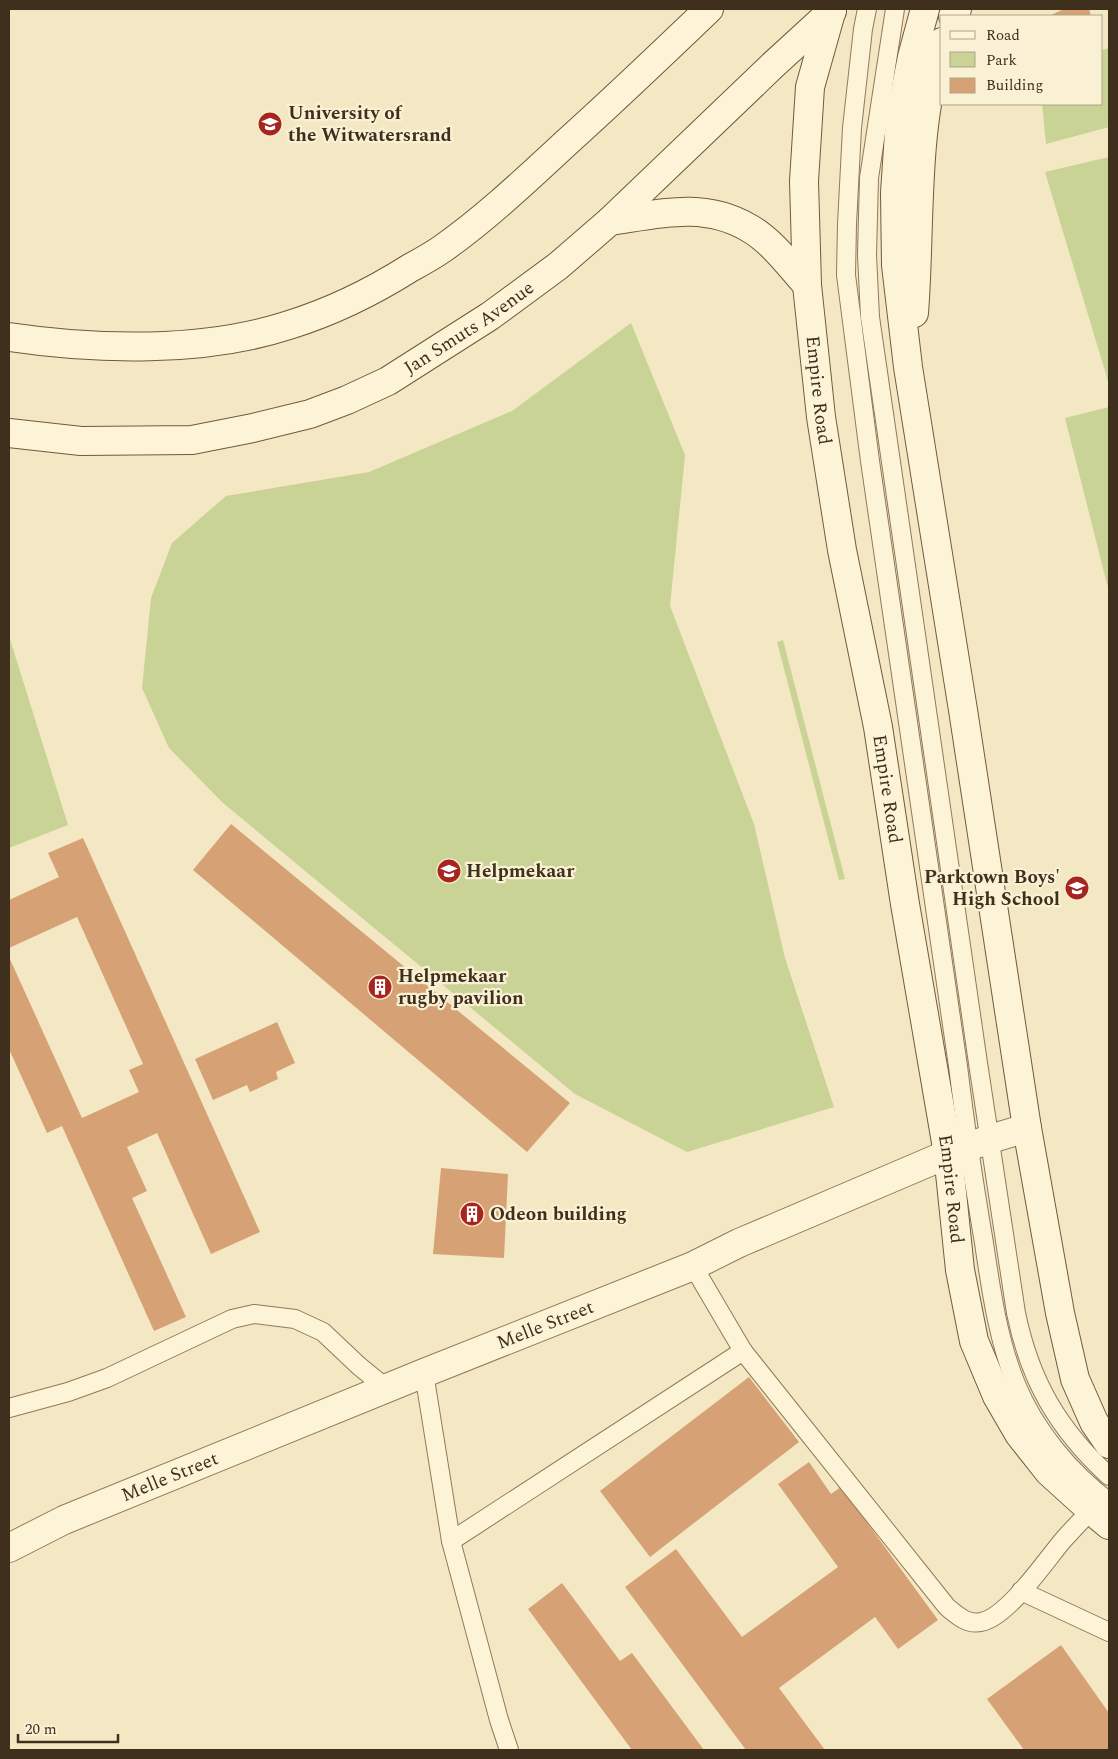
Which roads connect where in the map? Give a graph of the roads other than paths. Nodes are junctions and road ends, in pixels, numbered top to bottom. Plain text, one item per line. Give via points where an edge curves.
1 (709, 9) edge
2 (867, 9) edge
3 (895, 9) edge
4 (925, 9) edge
5 (833, 10) edge
6 (940, 47) edge
7 (610, 221) junction
8 (807, 285) junction
9 (9, 337) edge
10 (908, 367) junction
11 (9, 433) edge
12 (1027, 1128) junction
13 (969, 1146) junction
14 (693, 1266) junction
15 (743, 1351) junction
16 (424, 1372) junction
17 (386, 1388) junction
18 (9, 1408) edge
19 (1109, 1444) edge
20 (1109, 1476) edge
21 (1103, 1512) edge
22 (64, 1520) junction
23 (9, 1532) edge
24 (451, 1541) junction
25 (9, 1548) edge
26 (1022, 1591) junction
27 (1109, 1632) edge
28 (508, 1750) edge

1 - 9 main road via 485,216 441,250 338,307 287,326 225,340 156,346 105,346
2 - 13 lane via 852,128 846,274
3 - 13 lane via 869,178 867,255 870,317
4 - 10 main road via 900,118 895,193 896,265
5 - 7 main road, Jan Smuts Avenue
5 - 8 main road, Empire Road via 810,87 804,181
6 - 10 main road via 924,117 916,290
7 - 8 main road via 677,211 708,212 728,218 750,228 773,247
7 - 11 main road, Jan Smuts Avenue via 558,266 490,316 388,381 310,414 192,440 81,441
8 - 13 main road, Empire Road via 821,417 842,550 878,727 905,904
10 - 12 main road
12 - 13 main road, Melle Street
12 - 19 main road via 1060,1314 1075,1379 1094,1422
13 - 14 main road, Melle Street via 739,1243
13 - 20 lane via 1015,1304 1022,1343 1036,1380 1062,1424
13 - 21 main road, Empire Road via 960,1270 974,1341 997,1396 1019,1434 1049,1472
14 - 15 lane
14 - 16 main road, Melle Street
15 - 24 lane
15 - 26 lane via 958,1617 971,1623 995,1617
16 - 17 main road, Melle Street
16 - 24 lane
17 - 18 lane via 323,1332 295,1319 254,1314 232,1319 108,1378
17 - 22 main road, Melle Street
21 - 26 lane via 1064,1538
22 - 23 main road, Melle Street
22 - 25 main road, Melle Street
24 - 28 lane
26 - 27 lane

